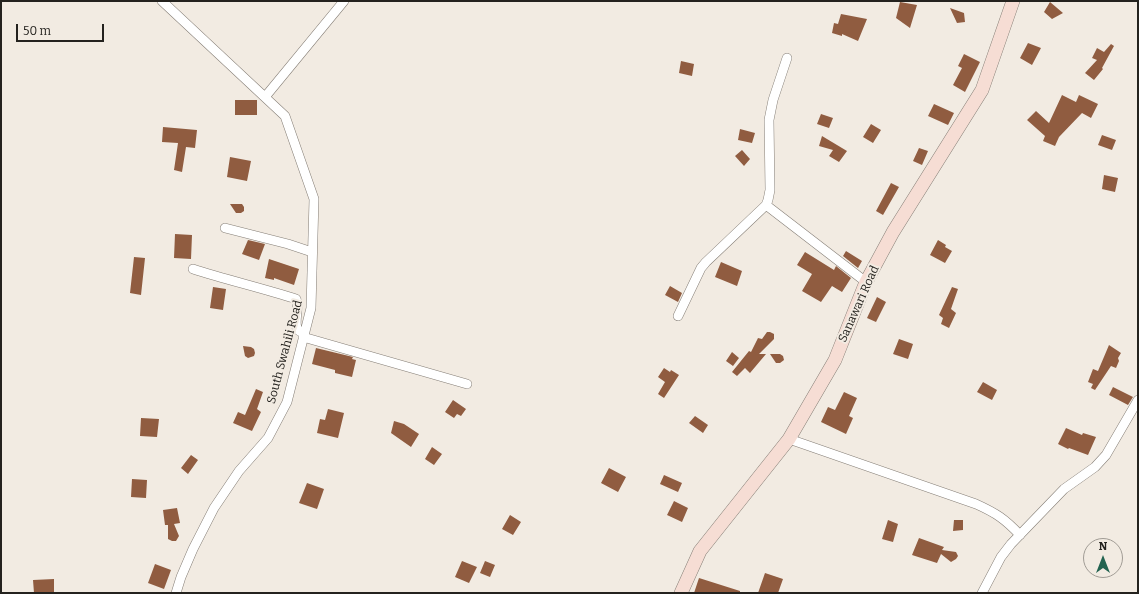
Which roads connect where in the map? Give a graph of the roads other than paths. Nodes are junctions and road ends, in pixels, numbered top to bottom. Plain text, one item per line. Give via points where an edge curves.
1 (162, 1) edge
2 (344, 1) edge
3 (1013, 1) edge
4 (787, 58) dead end
5 (265, 97) junction
6 (766, 205) junction
7 (225, 228) dead end
8 (312, 252) junction
9 (193, 269) dead end
10 (866, 282) junction
11 (678, 316) dead end
12 (304, 335) junction
13 (467, 384) dead end
14 (1138, 400) edge
15 (789, 439) junction
16 (1020, 535) junction
17 (176, 593) edge
18 (681, 593) edge
19 (982, 593) edge

1 - 5 street, South Swahili Road
2 - 5 street
3 - 10 street, Sanawari Road via 982,90 893,232
4 - 6 street via 769,120 770,190
5 - 8 street, South Swahili Road via 285,116 314,199
6 - 10 street
6 - 11 street via 701,268
7 - 8 street
8 - 12 street, South Swahili Road via 311,308
9 - 12 street via 296,299 297,326
10 - 15 street, Sanawari Road via 835,360
12 - 13 street
12 - 17 street, South Swahili Road via 287,402 268,438 239,471 214,508 193,549
14 - 16 street via 1101,461 1064,488
15 - 16 street via 976,504 997,514
15 - 18 street, Sanawari Road via 700,551
16 - 19 street via 1001,557

